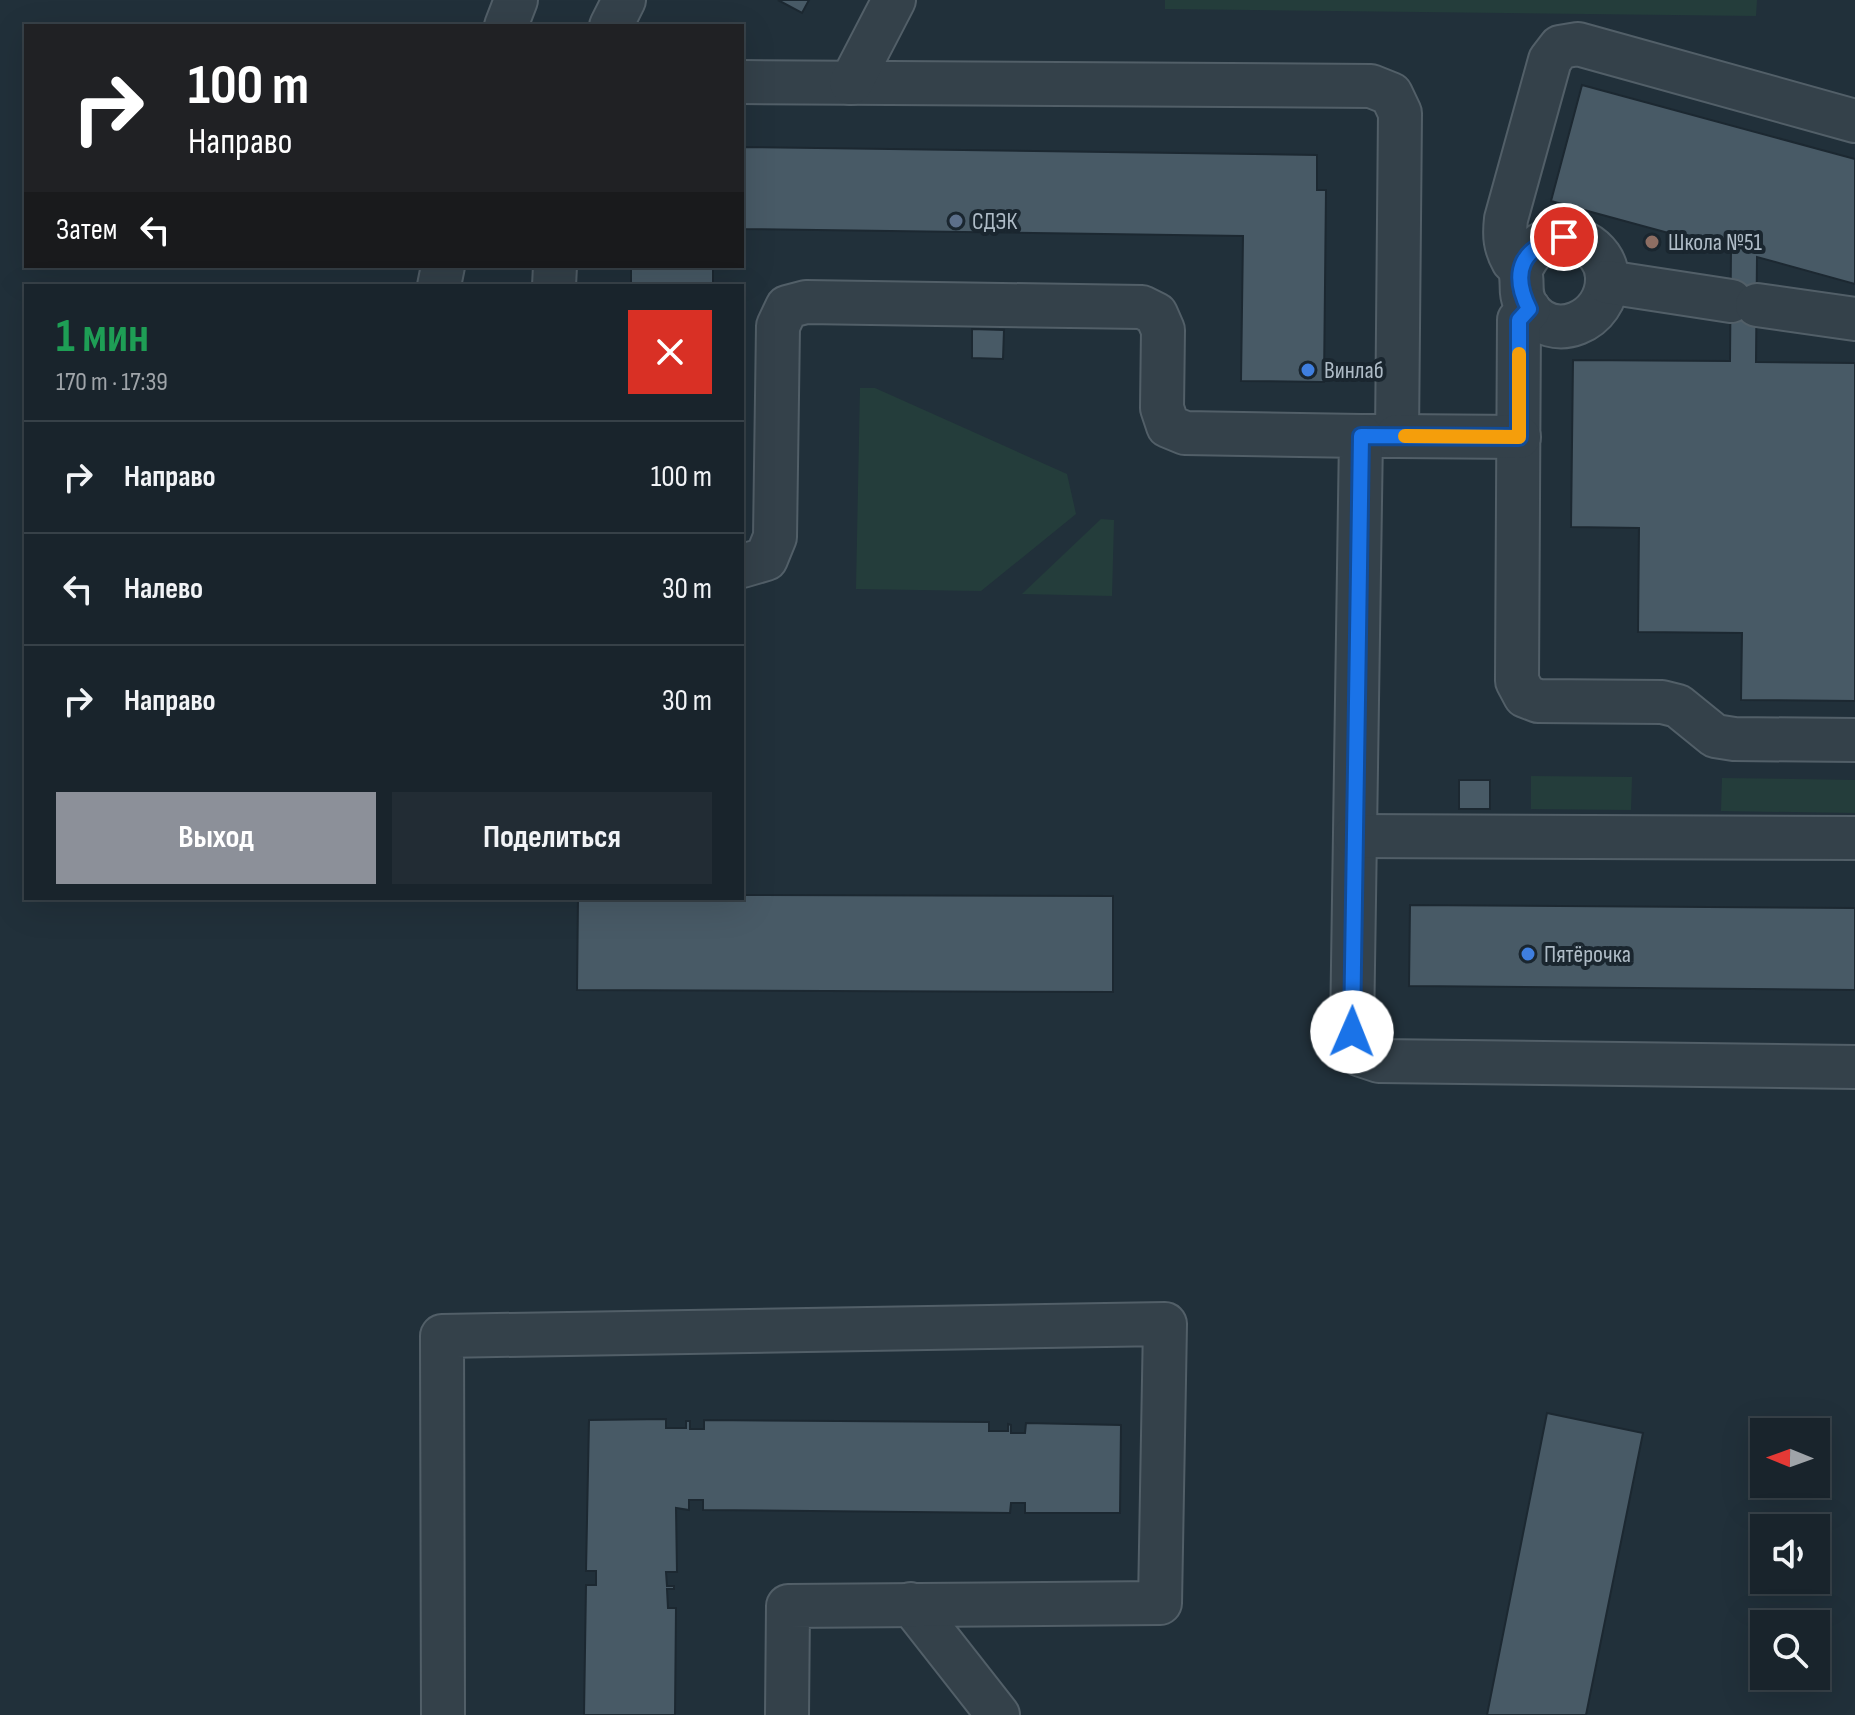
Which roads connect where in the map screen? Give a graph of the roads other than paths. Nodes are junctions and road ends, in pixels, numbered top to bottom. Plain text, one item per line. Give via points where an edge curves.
1 (516, 0) edge
2 (624, 0) edge
3 (894, 0) edge
4 (507, 24) edge
5 (612, 24) edge
6 (744, 82) edge
7 (851, 83) junction
8 (1855, 121) edge
9 (1607, 282) junction
10 (1524, 290) junction
11 (1855, 319) edge
12 (1379, 436) junction
13 (1519, 437) junction
14 (744, 565) edge
15 (1855, 740) edge
16 (1355, 836) junction
17 (1855, 838) edge
18 (1855, 1067) edge
19 (911, 1604) junction
20 (443, 1715) edge
21 (787, 1715) edge
22 (998, 1715) edge

1 - 4 street
2 - 5 street
3 - 7 street
6 - 7 street
7 - 12 street via 1371,86 1391,94 1400,113
8 - 10 street via 1578,44 1560,47 1550,60 1506,219 1507,250
9 - 10 street via 1598,310 1583,322 1563,326 1544,322
9 - 10 street via 1599,254 1583,241 1564,237 1545,241 1529,253
9 - 11 street
10 - 13 street
12 - 13 street
12 - 14 street via 1185,433 1168,426 1162,408 1163,330 1156,314 1142,307 806,302 787,307 778,326 775,537 766,559
12 - 16 street
13 - 15 street via 1517,681 1525,696 1538,701 1662,702 1678,706 1715,736 1734,739
16 - 17 street
16 - 18 street via 1352,1032 1361,1055 1379,1061
19 - 20 street via 1160,1603 1165,1324 442,1336
19 - 21 street via 788,1606
19 - 22 street

